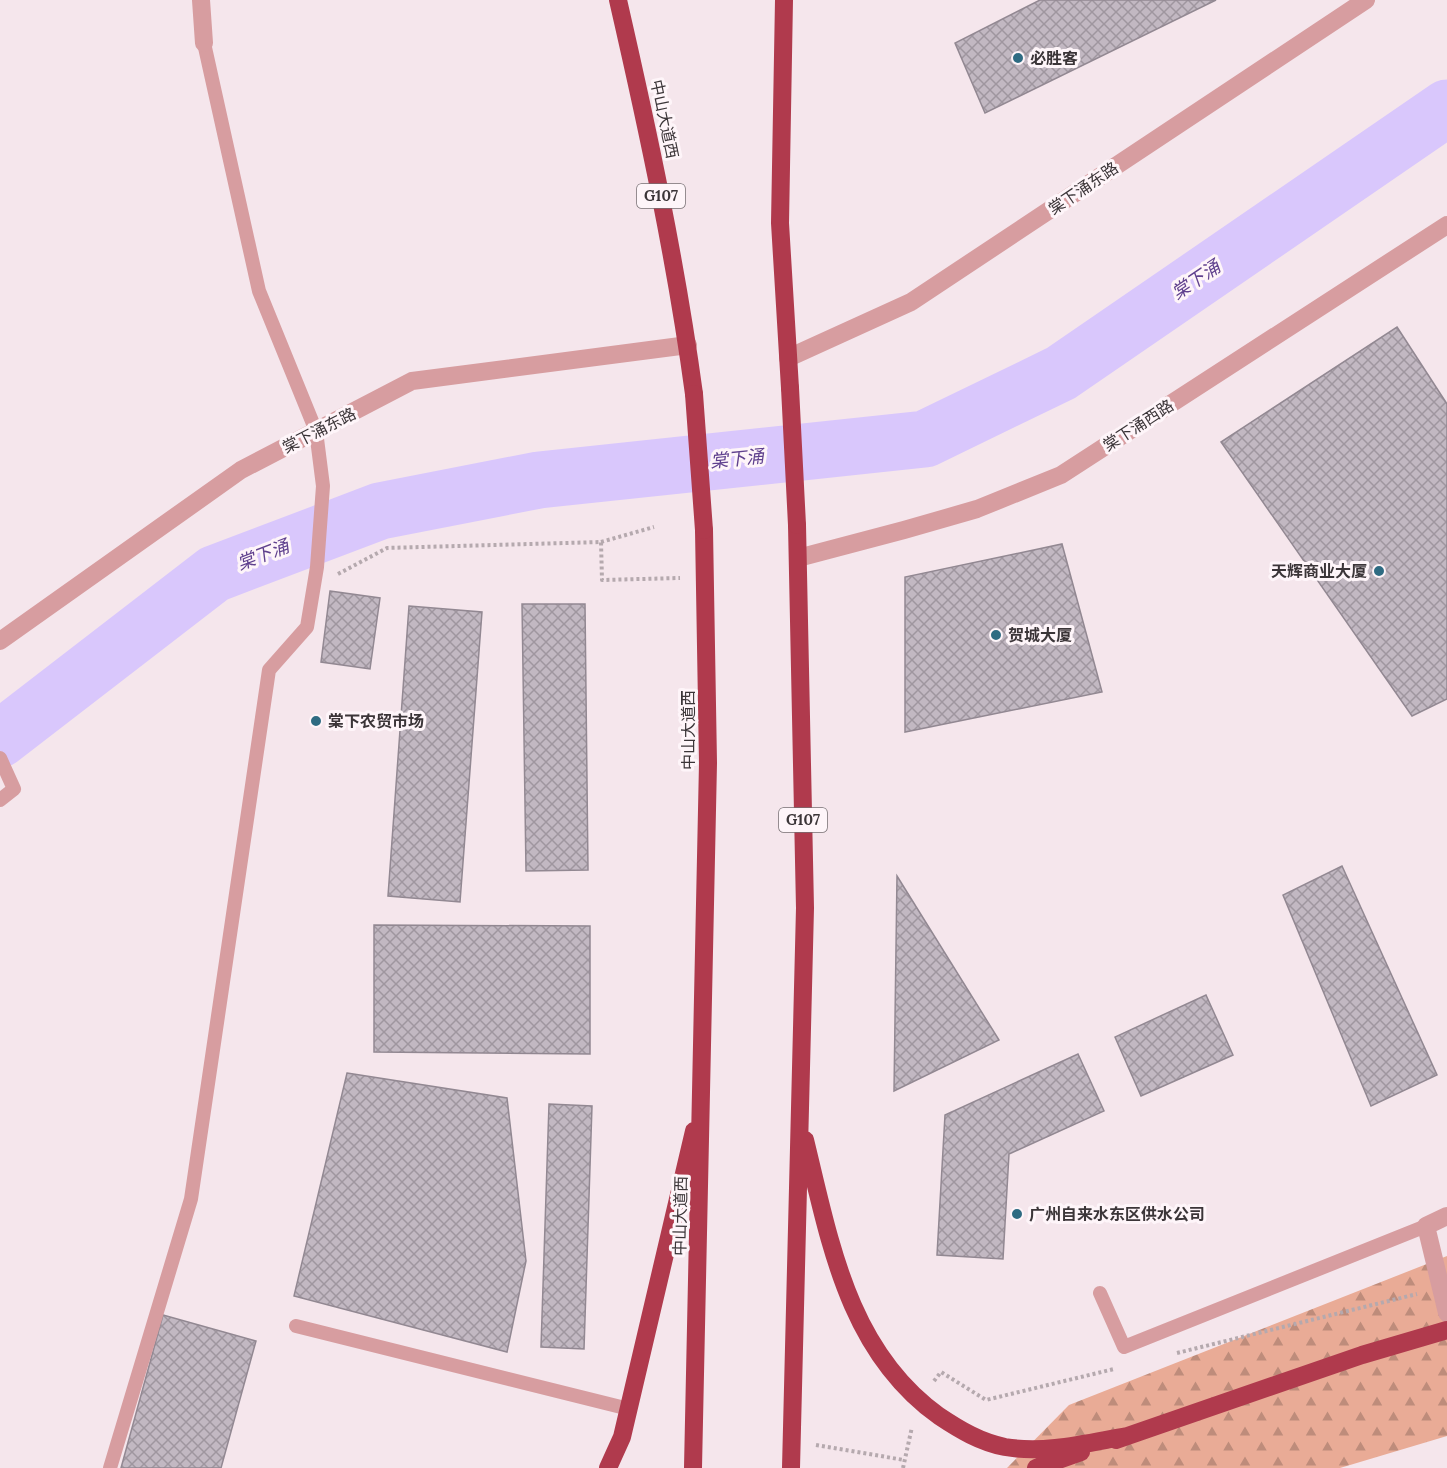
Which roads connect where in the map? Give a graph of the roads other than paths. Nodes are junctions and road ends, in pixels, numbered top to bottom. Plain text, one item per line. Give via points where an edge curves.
1 (201, 0) edge
2 (618, 0) edge
3 (784, 0) edge
4 (1366, 0) edge
5 (204, 44) joint
6 (1447, 225) edge
7 (688, 345) junction
8 (788, 358) junction
9 (316, 431) junction
10 (798, 558) junction
11 (0, 641) edge
12 (0, 758) edge
13 (0, 800) edge
14 (702, 1095) junction
15 (799, 1115) junction
16 (1447, 1216) edge
17 (1426, 1226) junction
18 (1100, 1293) dead end
19 (1447, 1313) edge
20 (296, 1326) dead end
21 (1447, 1330) edge
22 (629, 1409) junction
23 (1127, 1436) junction
24 (110, 1468) edge
25 (608, 1468) edge
26 (693, 1468) edge
27 (791, 1468) edge
28 (1036, 1468) edge

1 - 5 street
2 - 7 highway, 中山大道西 / G107 via 650,137
3 - 8 highway, G107 via 780,223
4 - 8 street, 棠下涌东路 via 911,302
5 - 9 lane via 259,291
6 - 10 street, 棠下涌西路 via 1061,475 977,509
7 - 9 street, 棠下涌东路 via 412,381
7 - 14 highway, 中山大道西 / G107, bridge via 706,577 708,763
8 - 10 highway, G107, bridge
9 - 11 street, 棠下涌东路 via 241,470
9 - 24 lane via 323,486 317,567 307,627 269,670 191,1199
10 - 15 highway, G107 via 805,908
12 - 13 lane via 14,789
14 - 22 highway
14 - 26 highway, 中山大道西 / G107
15 - 23 highway via 834,1257 864,1332 885,1364 918,1400 972,1437 1004,1447 1035,1450
15 - 27 highway, G107
16 - 17 street
17 - 18 lane via 1124,1347
17 - 19 street
20 - 22 lane
21 - 23 highway
22 - 25 highway
23 - 28 highway

